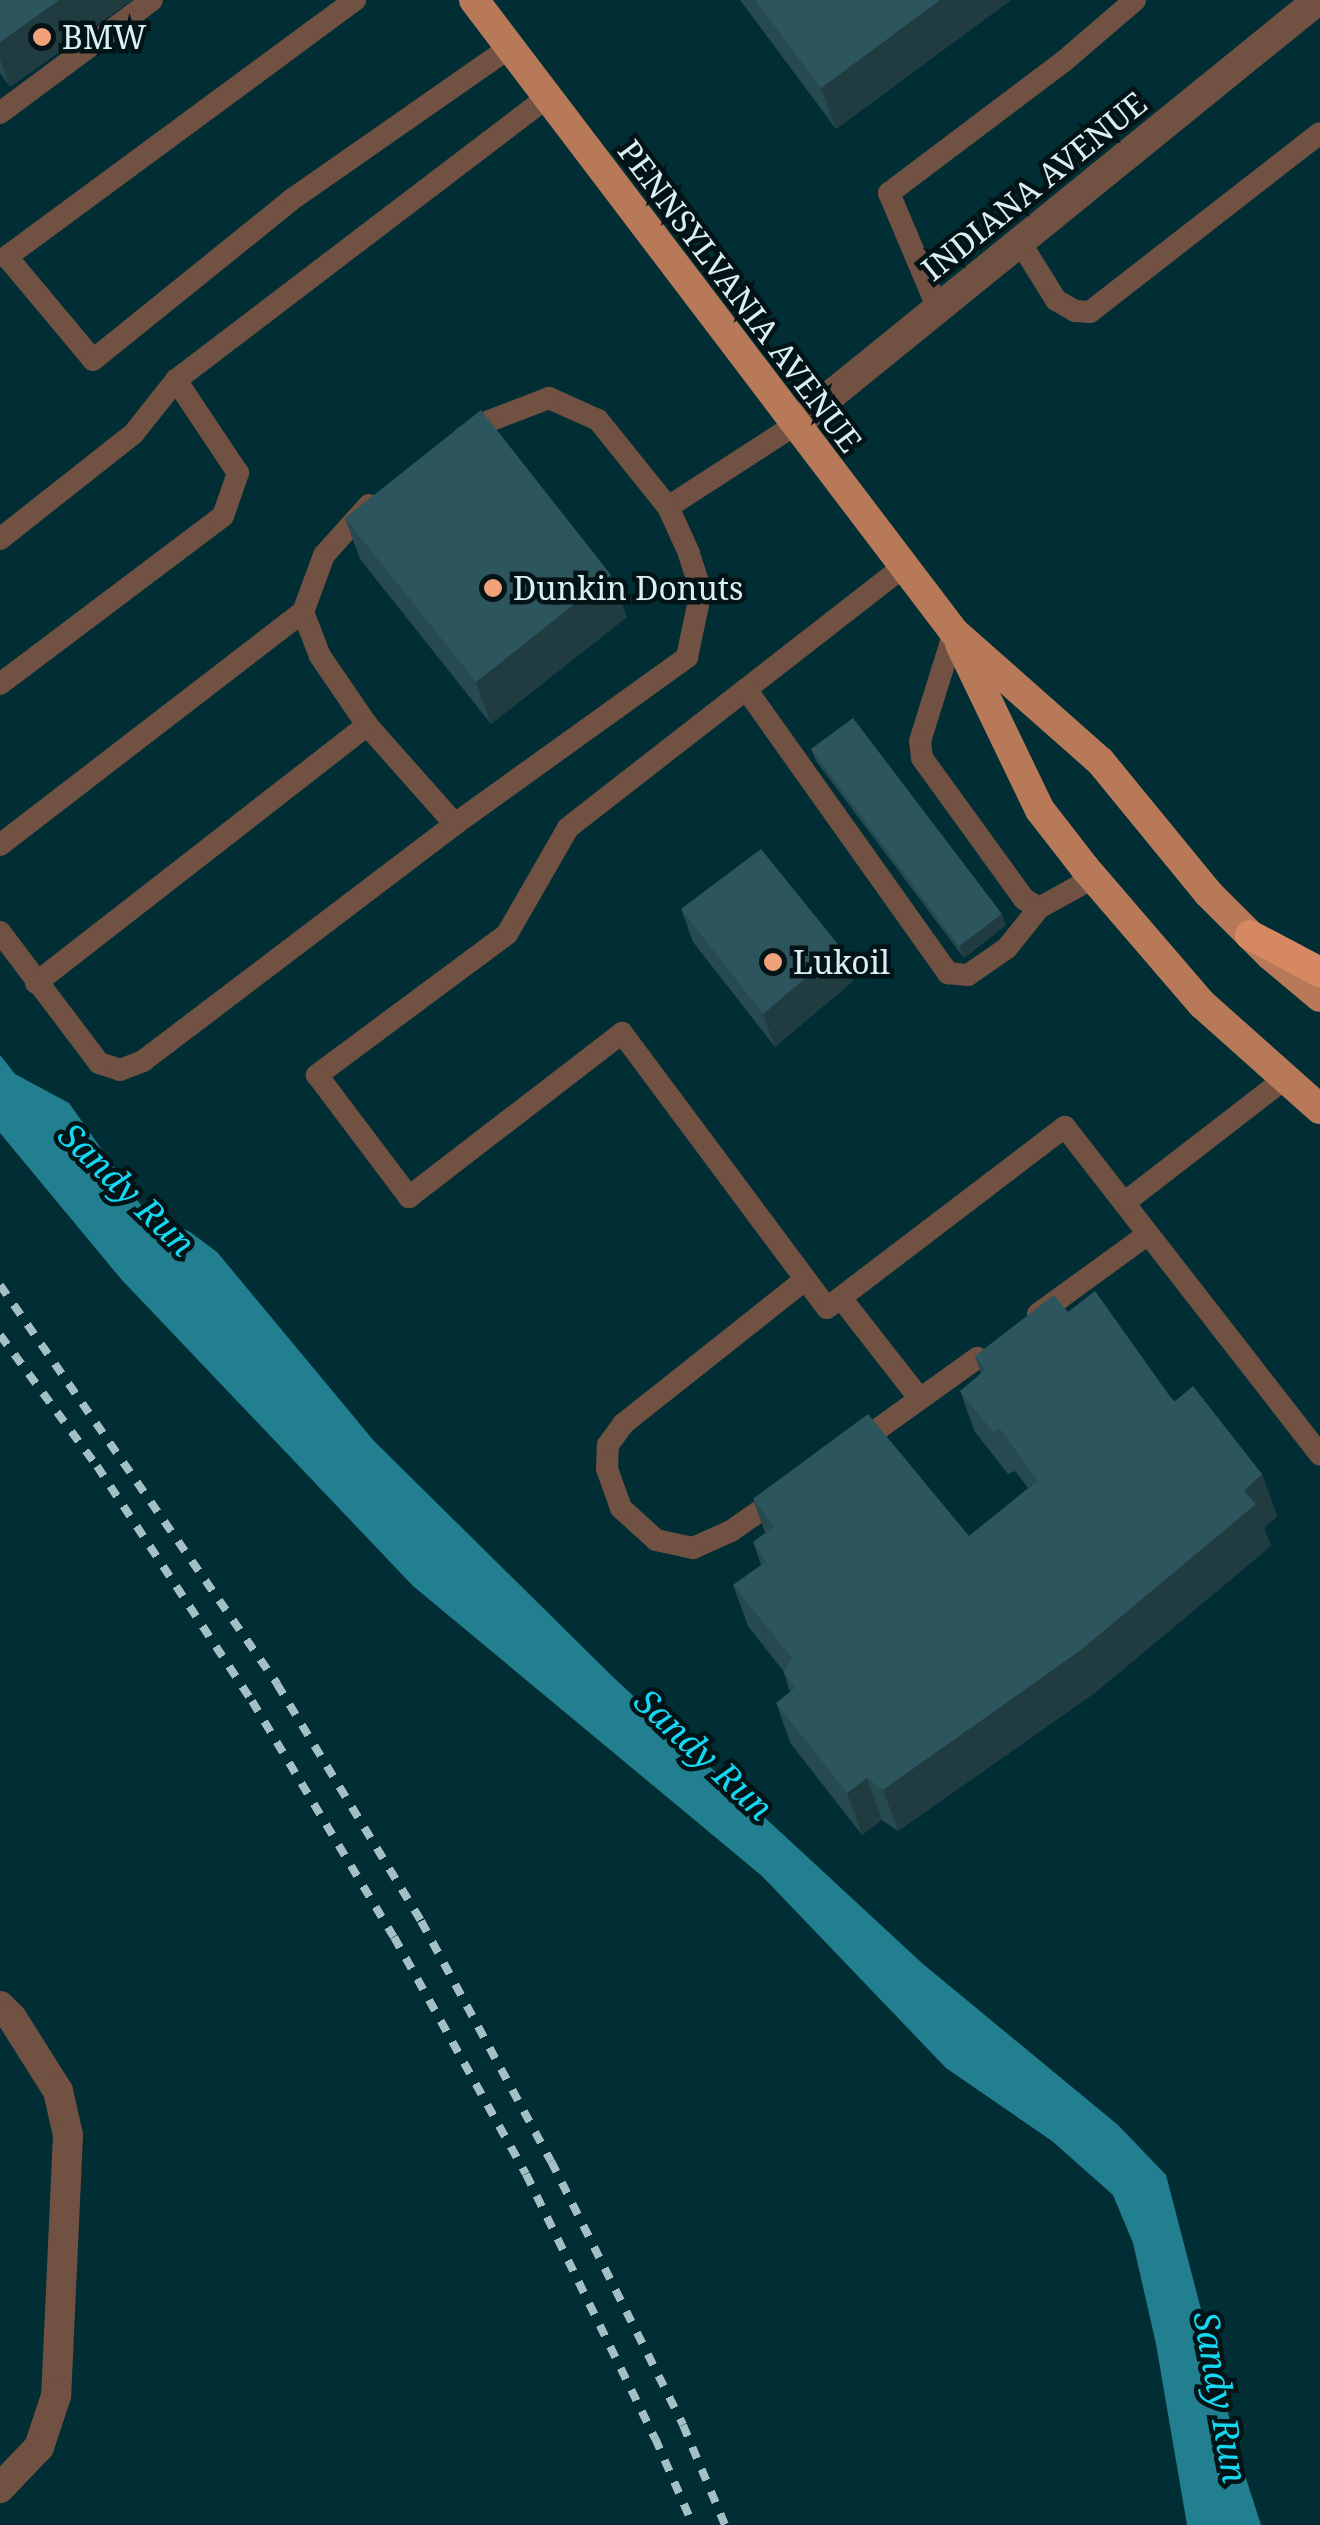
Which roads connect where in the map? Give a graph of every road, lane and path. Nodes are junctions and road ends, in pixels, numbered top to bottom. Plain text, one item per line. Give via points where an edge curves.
1 (152, 0) edge
2 (354, 0) edge
3 (474, 0) edge
4 (1135, 0) edge
5 (1301, 5) edge
6 (510, 48) junction
7 (546, 98) junction
8 (0, 113) edge
9 (1320, 134) edge
10 (1020, 242) junction
11 (3, 260) edge
12 (938, 309) junction
13 (176, 380) junction
14 (793, 426) junction
15 (440, 454) edge
16 (392, 486) edge
17 (668, 507) junction
18 (0, 539) edge
19 (902, 566) junction
20 (302, 612) junction
21 (954, 632) junction
22 (0, 684) edge
23 (746, 689) junction
24 (367, 725) junction
25 (455, 824) junction
26 (0, 845) edge
27 (1093, 878) junction
28 (1039, 908) junction
29 (0, 932) edge
30 (1250, 935) junction
31 (1320, 972) edge
32 (36, 984) junction
33 (1320, 997) edge
34 (1283, 1080) junction
35 (1320, 1109) edge
36 (1124, 1202) junction
37 (1148, 1234) junction
38 (806, 1280) junction
39 (841, 1298) junction
40 (1038, 1314) edge
41 (977, 1358) edge
42 (920, 1400) junction
43 (842, 1454) edge
44 (1320, 1454) edge
45 (794, 1487) edge
46 (0, 2006) edge
47 (0, 2488) edge

1 - 8 lane
2 - 11 lane
3 - 6 main road, PENNSYLVANIA AVENUE
4 - 12 lane via 889,193
5 - 10 street, INDIANA AVENUE
6 - 7 main road, PENNSYLVANIA AVENUE
6 - 11 lane via 291,200 93,360
7 - 13 lane
7 - 14 main road, PENNSYLVANIA AVENUE
9 - 10 lane via 1090,312 1056,300
10 - 12 street, INDIANA AVENUE
12 - 14 street, INDIANA AVENUE
13 - 18 lane via 134,433
13 - 22 lane via 238,474 223,516
14 - 17 lane
14 - 19 main road, PENNSYLVANIA AVENUE
15 - 17 lane via 489,421 549,398 598,420
16 - 20 lane via 324,554
17 - 25 lane via 700,591 687,657
19 - 21 main road, PENNSYLVANIA AVENUE
19 - 23 lane
20 - 24 lane via 320,656
20 - 26 lane
21 - 27 main road, PENNSYLVANIA AVENUE via 1040,810
21 - 28 lane via 920,741 922,758 1024,899
21 - 30 main road, PENNSYLVANIA AVENUE via 1100,761
23 - 28 lane via 948,973 968,975 1007,948
23 - 38 lane via 568,828 507,934 317,1075 408,1196 622,1033
24 - 25 lane
24 - 32 lane
25 - 32 lane via 144,1060 120,1070 100,1063
27 - 28 lane
27 - 34 main road, PENNSYLVANIA AVENUE via 1202,1004
29 - 32 lane
30 - 31 highway
30 - 33 main road, PENNSYLVANIA AVENUE
34 - 35 main road, PENNSYLVANIA AVENUE
34 - 36 lane
36 - 37 lane
36 - 39 lane via 1065,1127
37 - 40 lane
37 - 44 lane
38 - 39 lane via 827,1308
38 - 45 lane via 623,1424 608,1445 607,1470 622,1508 656,1540 692,1548 731,1531
39 - 42 lane
41 - 42 lane
42 - 43 lane
46 - 47 street via 58,2091 68,2135 56,2396 39,2448

